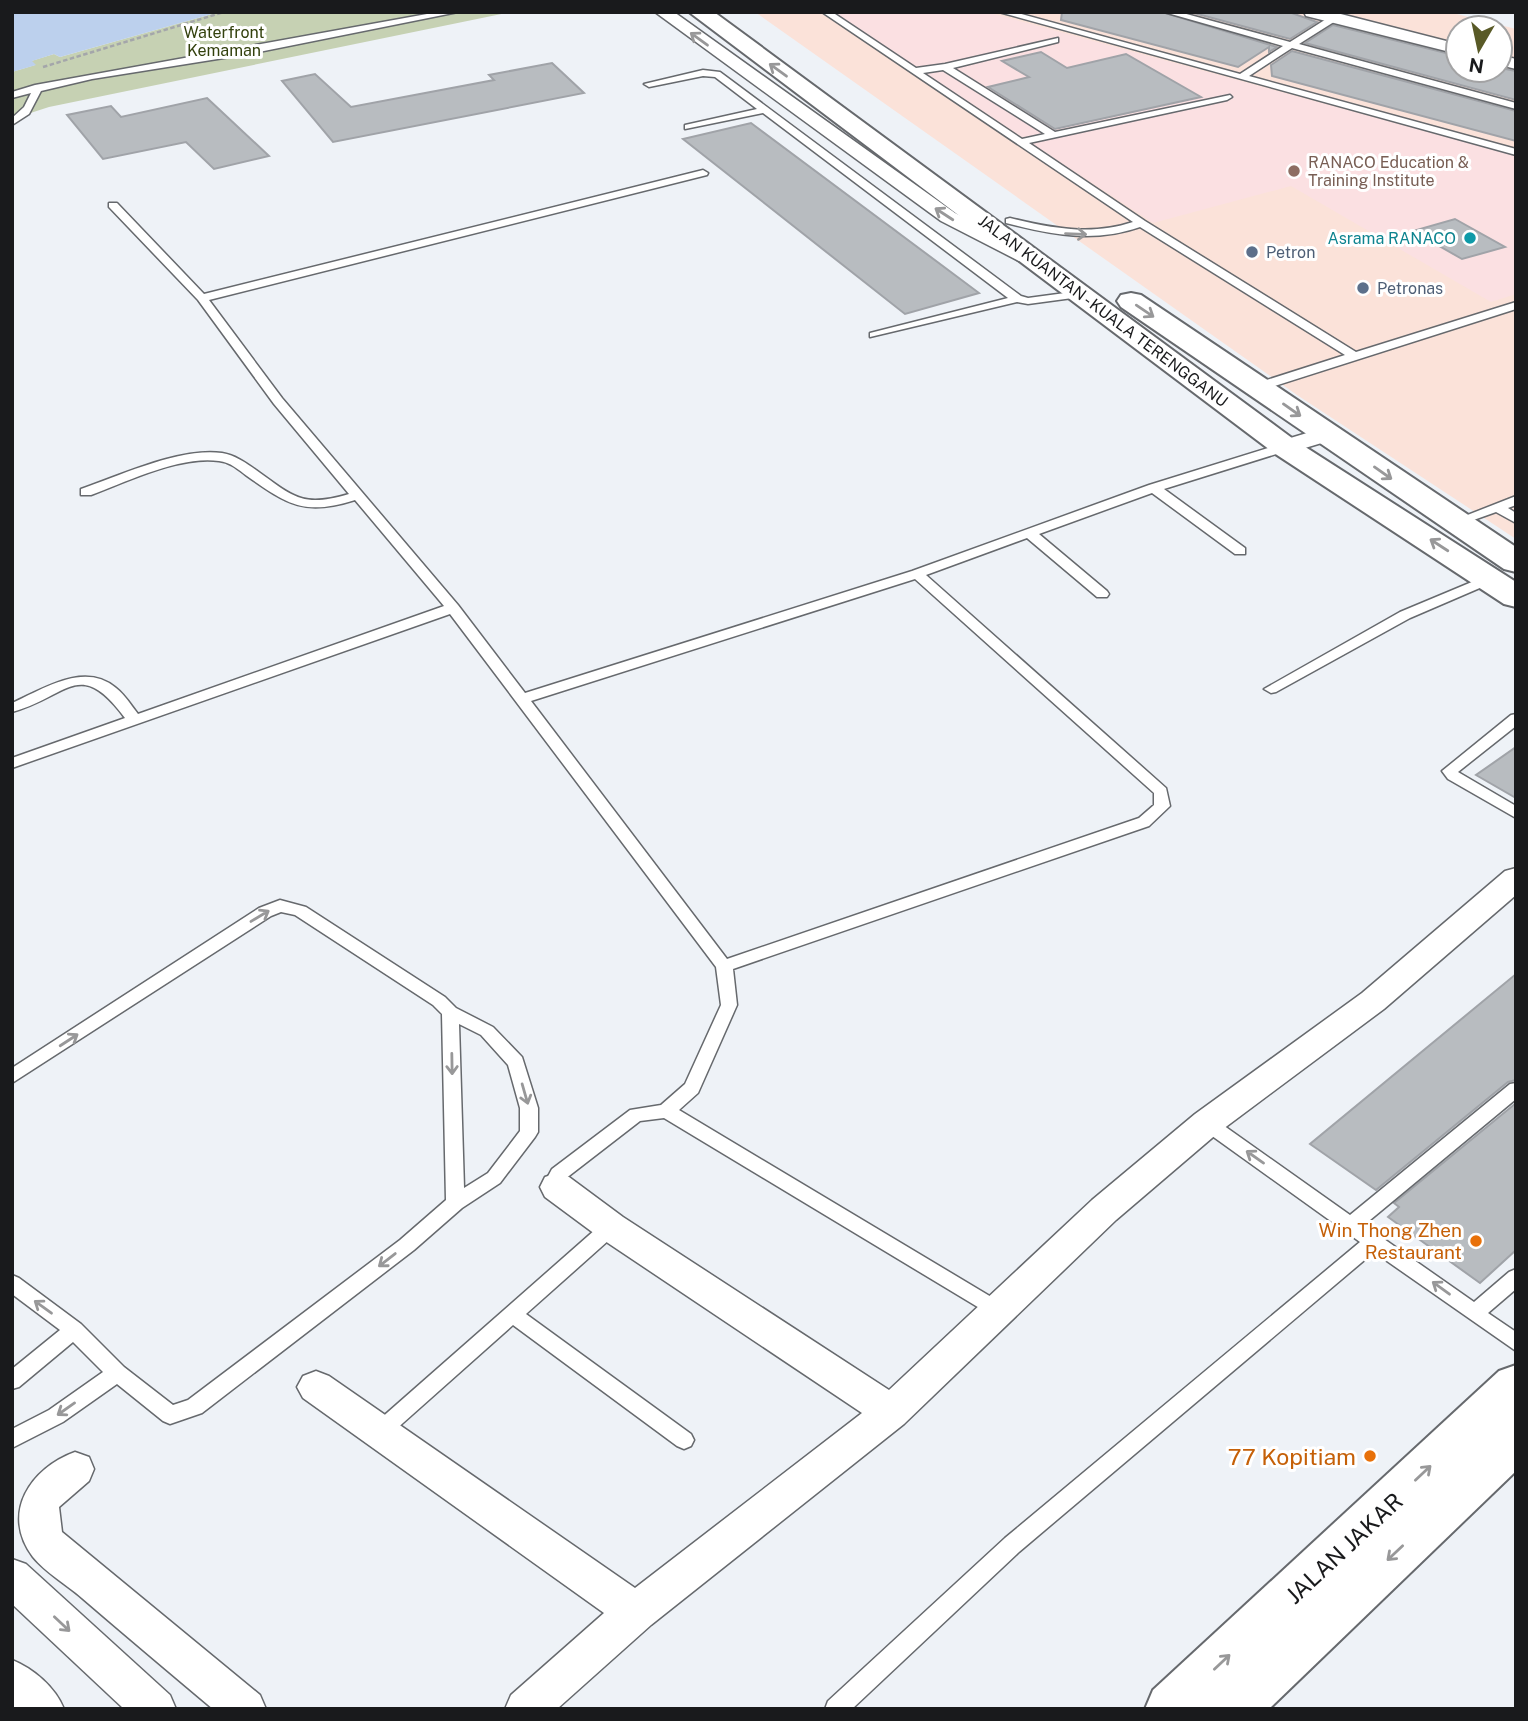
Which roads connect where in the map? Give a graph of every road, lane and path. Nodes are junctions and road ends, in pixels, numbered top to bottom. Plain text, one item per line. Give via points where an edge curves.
1 (224, 12) edge
2 (454, 12) edge
3 (663, 12) edge
4 (700, 12) edge
5 (733, 12) edge
6 (825, 12) edge
7 (1003, 12) edge
8 (1168, 12) edge
9 (1312, 12) edge
10 (1334, 18) junction
11 (1055, 40) dead end
12 (1292, 45) junction
13 (1444, 46) edge
14 (946, 67) junction
15 (33, 70) dead end
16 (914, 71) junction
17 (1241, 77) junction
18 (649, 83) dead end
19 (38, 87) junction
20 (12, 95) edge
21 (1227, 97) dead end
22 (1516, 106) edge
23 (765, 110) junction
24 (12, 122) edge
25 (689, 127) dead end
26 (1054, 135) junction
27 (1021, 142) junction
28 (1516, 152) edge
29 (704, 173) dead end
30 (113, 205) dead end
31 (1010, 221) junction
32 (1141, 223) junction
33 (1048, 269) junction
34 (1080, 294) junction
35 (202, 298) junction
36 (1017, 299) junction
37 (1516, 305) edge
38 (874, 335) dead end
39 (1356, 357) junction
40 (1258, 387) junction
41 (1327, 434) junction
42 (1285, 447) junction
43 (1154, 488) junction
44 (86, 492) dead end
45 (358, 495) junction
46 (1516, 500) edge
47 (1498, 507) junction
48 (1516, 519) edge
49 (1454, 523) junction
50 (1029, 533) junction
51 (1240, 551) dead end
52 (917, 574) junction
53 (1507, 579) edge
54 (1102, 594) dead end
55 (453, 608) junction
56 (1271, 689) dead end
57 (521, 699) junction
58 (12, 708) edge
59 (1516, 718) edge
60 (134, 719) junction
61 (12, 763) edge
62 (1516, 813) edge
63 (1516, 878) edge
64 (724, 967) junction
65 (450, 1012) junction
66 (12, 1077) edge
67 (1516, 1089) edge
68 (666, 1111) junction
69 (1207, 1123) junction
70 (557, 1188) joint
71 (455, 1203) junction
72 (1351, 1225) junction
73 (611, 1227) junction
74 (1374, 1241) junction
75 (1516, 1277) edge
76 (12, 1283) edge
77 (996, 1310) junction
78 (1475, 1313) junction
79 (512, 1314) junction
80 (74, 1330) junction
81 (1516, 1343) edge
82 (117, 1373) junction
83 (12, 1381) edge
84 (1516, 1386) edge
85 (316, 1387) dead end
86 (891, 1412) junction
87 (379, 1433) junction
88 (12, 1439) edge
89 (1516, 1439) edge
90 (684, 1440) dead end
91 (75, 1469) dead end
92 (12, 1577) edge
93 (636, 1612) junction
94 (12, 1680) edge
95 (43, 1709) edge
96 (155, 1709) edge
97 (245, 1709) edge
98 (526, 1709) edge
99 (836, 1709) edge
100 (1172, 1709) edge
101 (1230, 1709) edge

1 - 15 path
2 - 19 lane
33 -> 3 street via 948,217
33 -> 4 main road, JALAN KUANTAN - KUALA TERENGGANU
5 - 31 main road, JALAN KUANTAN - KUALA TERENGGANU
6 - 16 lane
7 - 17 lane
8 - 12 lane
9 - 10 street
10 - 12 lane
10 - 13 street
11 - 14 lane
12 - 17 lane
12 - 22 lane
14 - 16 lane
14 - 26 lane
16 - 27 lane
17 - 28 lane
18 - 23 lane via 712,73
19 - 20 lane
19 - 24 lane via 31,107
21 - 26 lane
23 - 25 lane
23 - 36 lane
26 - 27 lane
27 - 32 lane
29 - 35 lane
30 - 35 lane
31 -> 32 lane via 1073,235 1104,235
31 -> 40 main road, JALAN KUANTAN - KUALA TERENGGANU
32 - 39 lane
33 - 34 main road, JALAN KUANTAN - KUALA TERENGGANU
34 - 36 lane
34 - 42 main road, JALAN KUANTAN - KUALA TERENGGANU
35 - 45 lane via 278,401
36 - 38 lane
37 - 39 lane
39 - 40 lane
40 -> 41 main road, JALAN KUANTAN - KUALA TERENGGANU
41 - 42 street
41 -> 49 main road, JALAN KUANTAN - KUALA TERENGGANU
42 - 43 lane
53 -> 42 main road, JALAN KUANTAN - KUALA TERENGGANU
43 - 50 lane
43 - 51 lane
44 - 45 lane via 193,458 222,457 303,505 324,507
45 - 55 lane
46 - 47 lane
47 - 48 lane
47 - 49 lane
49 - 53 main road, JALAN KUANTAN - KUALA TERENGGANU
50 - 52 lane
50 - 54 lane
52 - 57 lane
52 - 64 lane via 1161,791 1162,806 1144,821
53 - 56 lane via 1405,615
55 - 57 lane
55 - 60 lane
57 - 64 lane
58 - 60 lane via 69,682 93,680 108,688
59 - 62 lane via 1450,771
60 - 61 lane
63 - 69 street via 1373,1001
64 - 68 lane via 729,1005 692,1088
66 -> 65 lane via 280,906 300,911
65 -> 71 lane
65 -> 71 lane via 487,1031 516,1062 529,1108 529,1132 494,1178
67 - 72 lane
68 - 70 lane via 636,1115 558,1174
68 - 77 lane
72 -> 69 lane
69 - 77 street
70 - 73 street
71 -> 82 lane via 195,1407 170,1415
72 - 74 lane
73 - 79 lane
73 - 86 street
78 -> 74 lane
74 - 99 lane via 1012,1545
75 - 78 lane
80 -> 76 lane
77 - 86 street
78 - 81 lane
79 - 87 lane
79 - 90 lane
80 - 82 lane
80 - 83 lane
82 -> 88 lane via 56,1416
100 -> 84 main road, JALAN JAKAR
85 - 87 street
86 - 93 street
87 - 93 street
89 -> 101 main road, JALAN JAKAR
91 - 97 street via 46,1490 38,1510 39,1529 47,1544
92 -> 96 street
93 - 98 street
94 - 95 street

